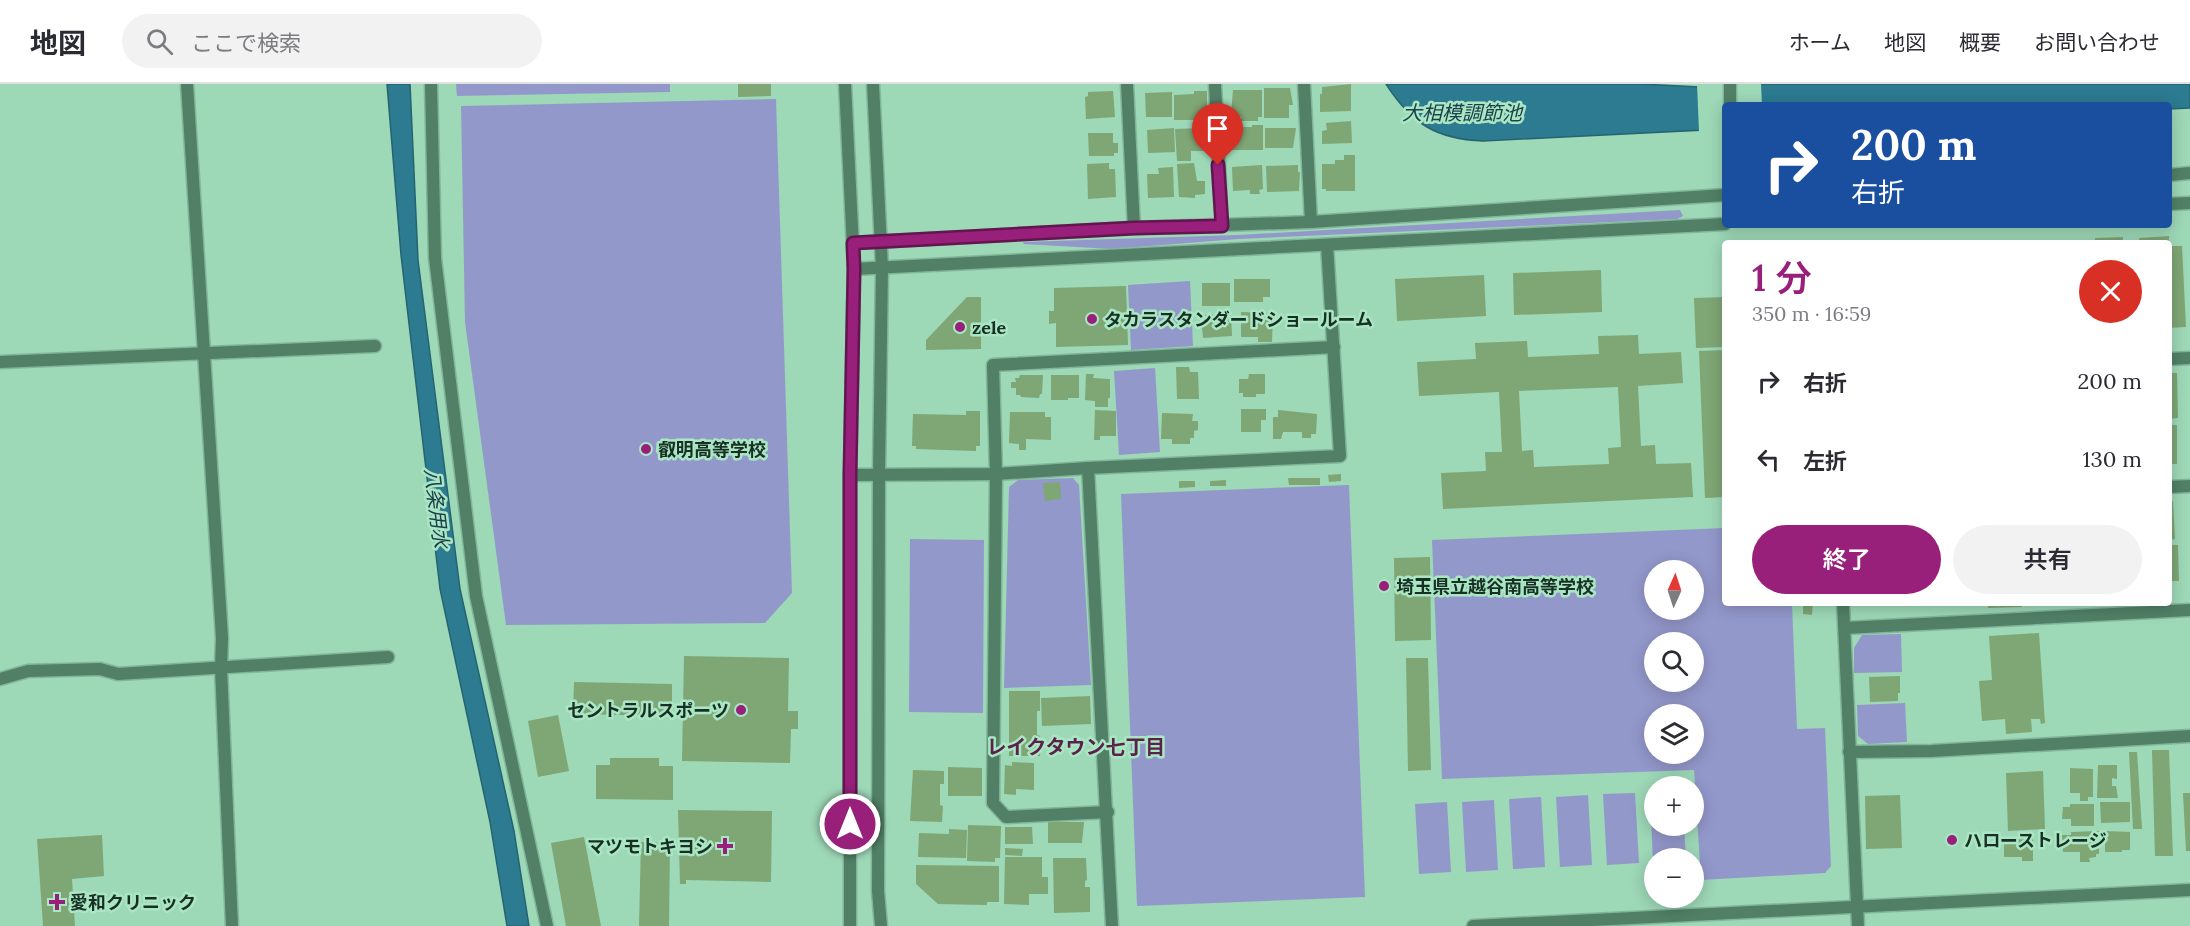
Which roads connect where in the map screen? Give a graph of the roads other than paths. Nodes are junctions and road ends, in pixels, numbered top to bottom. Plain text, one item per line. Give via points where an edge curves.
1 (187, 84) edge
2 (431, 84) edge
3 (845, 84) edge
4 (873, 84) edge
5 (1127, 84) edge
6 (1215, 84) edge
7 (1304, 84) edge
8 (1730, 84) edge
9 (1730, 102) edge
10 (2190, 173) edge
11 (2172, 174) edge
12 (1722, 195) edge
13 (2190, 202) edge
14 (2172, 204) edge
15 (1311, 222) junction
16 (1722, 224) edge
17 (1222, 226) junction
18 (1134, 228) junction
19 (881, 242) junction
20 (853, 243) junction
21 (1327, 245) junction
22 (882, 268) junction
23 (854, 269) junction
24 (375, 346) dead end
25 (1334, 347) junction
26 (204, 354) junction
27 (2190, 358) edge
28 (2172, 359) edge
29 (0, 362) edge
30 (1088, 468) junction
31 (879, 474) junction
32 (996, 474) junction
33 (850, 475) junction
34 (2190, 486) edge
35 (2172, 487) edge
36 (1843, 606) edge
37 (2190, 610) edge
38 (1845, 628) junction
39 (388, 657) dead end
40 (221, 668) junction
41 (0, 679) edge
42 (2190, 736) edge
43 (1849, 752) junction
44 (1108, 812) junction
45 (2190, 890) edge
46 (1856, 905) junction
47 (232, 926) edge
48 (547, 926) edge
49 (850, 926) edge
50 (881, 926) edge
51 (1112, 926) edge
52 (1473, 926) edge
53 (1858, 926) edge

1 - 26 street
2 - 48 street via 435,258 476,596
3 - 20 street
4 - 19 street
5 - 18 street
6 - 17 street
7 - 15 street
8 - 9 street
10 - 11 street
12 - 15 street
13 - 14 street
15 - 17 street
16 - 21 street
17 - 18 street
18 - 19 street
19 - 20 street
19 - 22 street
20 - 23 street
21 - 22 street
21 - 25 street
22 - 23 street
22 - 31 street
23 - 33 street
24 - 26 street
25 - 30 street via 1340,456
25 - 32 street via 993,365
26 - 29 street
26 - 40 street
27 - 28 street
30 - 32 street
30 - 44 street
31 - 32 street
31 - 33 street
31 - 50 street
32 - 44 street via 993,803 1006,817
33 - 49 street
34 - 35 street
36 - 38 street
37 - 38 street
38 - 43 street
39 - 40 street
40 - 41 street via 118,675 100,669 28,671
40 - 47 street
42 - 43 street
43 - 46 street
44 - 51 street
45 - 46 street
46 - 52 street
46 - 53 street

